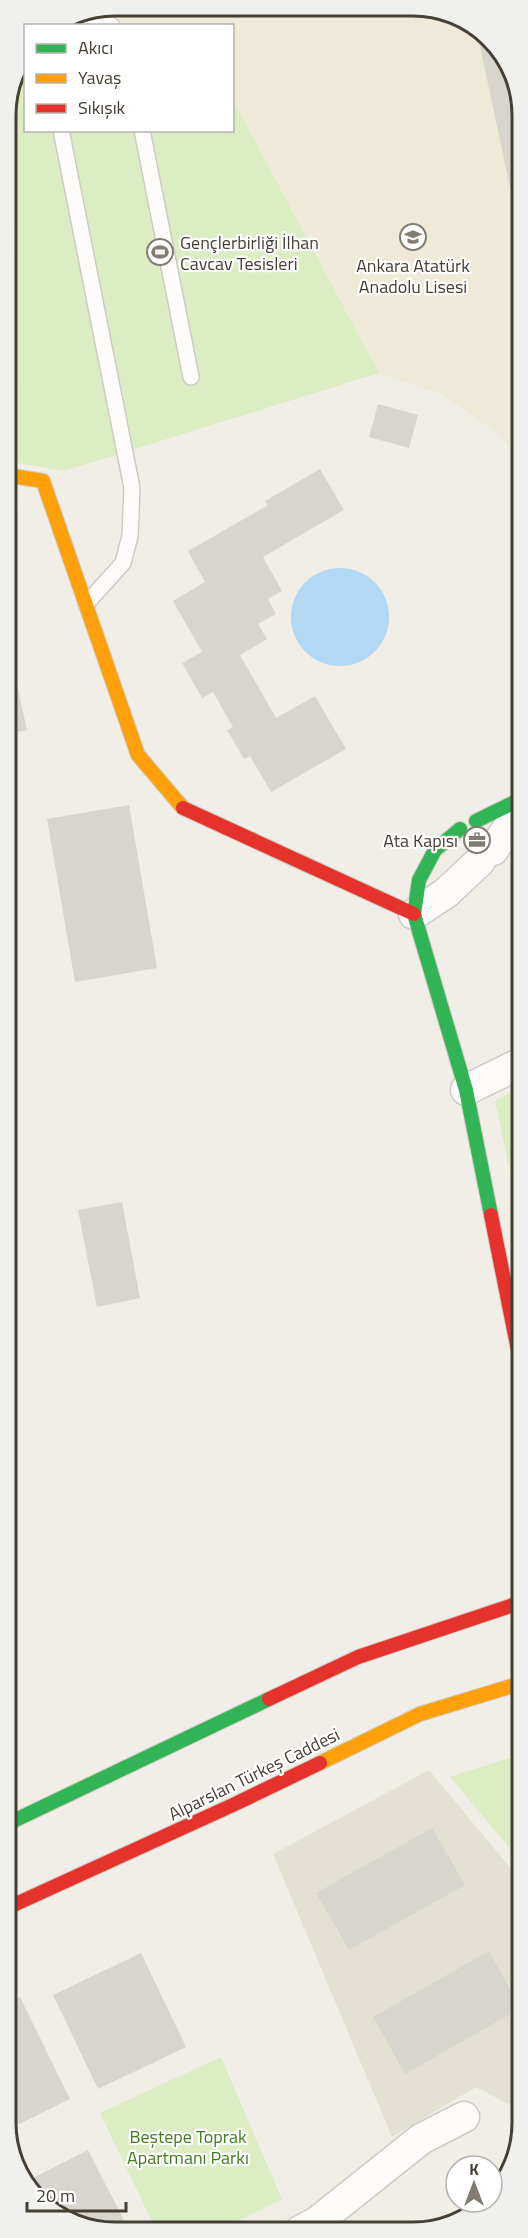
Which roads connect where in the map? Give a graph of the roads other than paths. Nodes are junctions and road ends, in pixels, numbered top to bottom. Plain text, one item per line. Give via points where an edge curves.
1 (61, 132) edge
2 (142, 132) edge
3 (191, 377) dead end
4 (17, 477) edge
5 (86, 604) junction
6 (512, 804) edge
7 (476, 821) dead end
8 (512, 822) edge
9 (460, 829) dead end
10 (414, 914) junction
11 (512, 1068) edge
12 (466, 1090) junction
13 (511, 1313) edge
14 (511, 1606) edge
15 (511, 1686) edge
16 (16, 1819) edge
17 (16, 1904) edge
18 (464, 2117) dead end
19 (317, 2222) edge

1 - 5 lane via 132,488 130,536 123,563
2 - 3 lane
4 - 5 street via 43,481
5 - 10 street via 138,755 185,810
6 - 7 street
8 - 10 street via 487,856 446,893
9 - 10 street via 435,850 419,880
10 - 12 street
11 - 12 street
12 - 13 street
14 - 16 street via 358,1658
15 - 17 street, Alparslan Türkeş Caddesi via 420,1714
18 - 19 street via 421,2139

